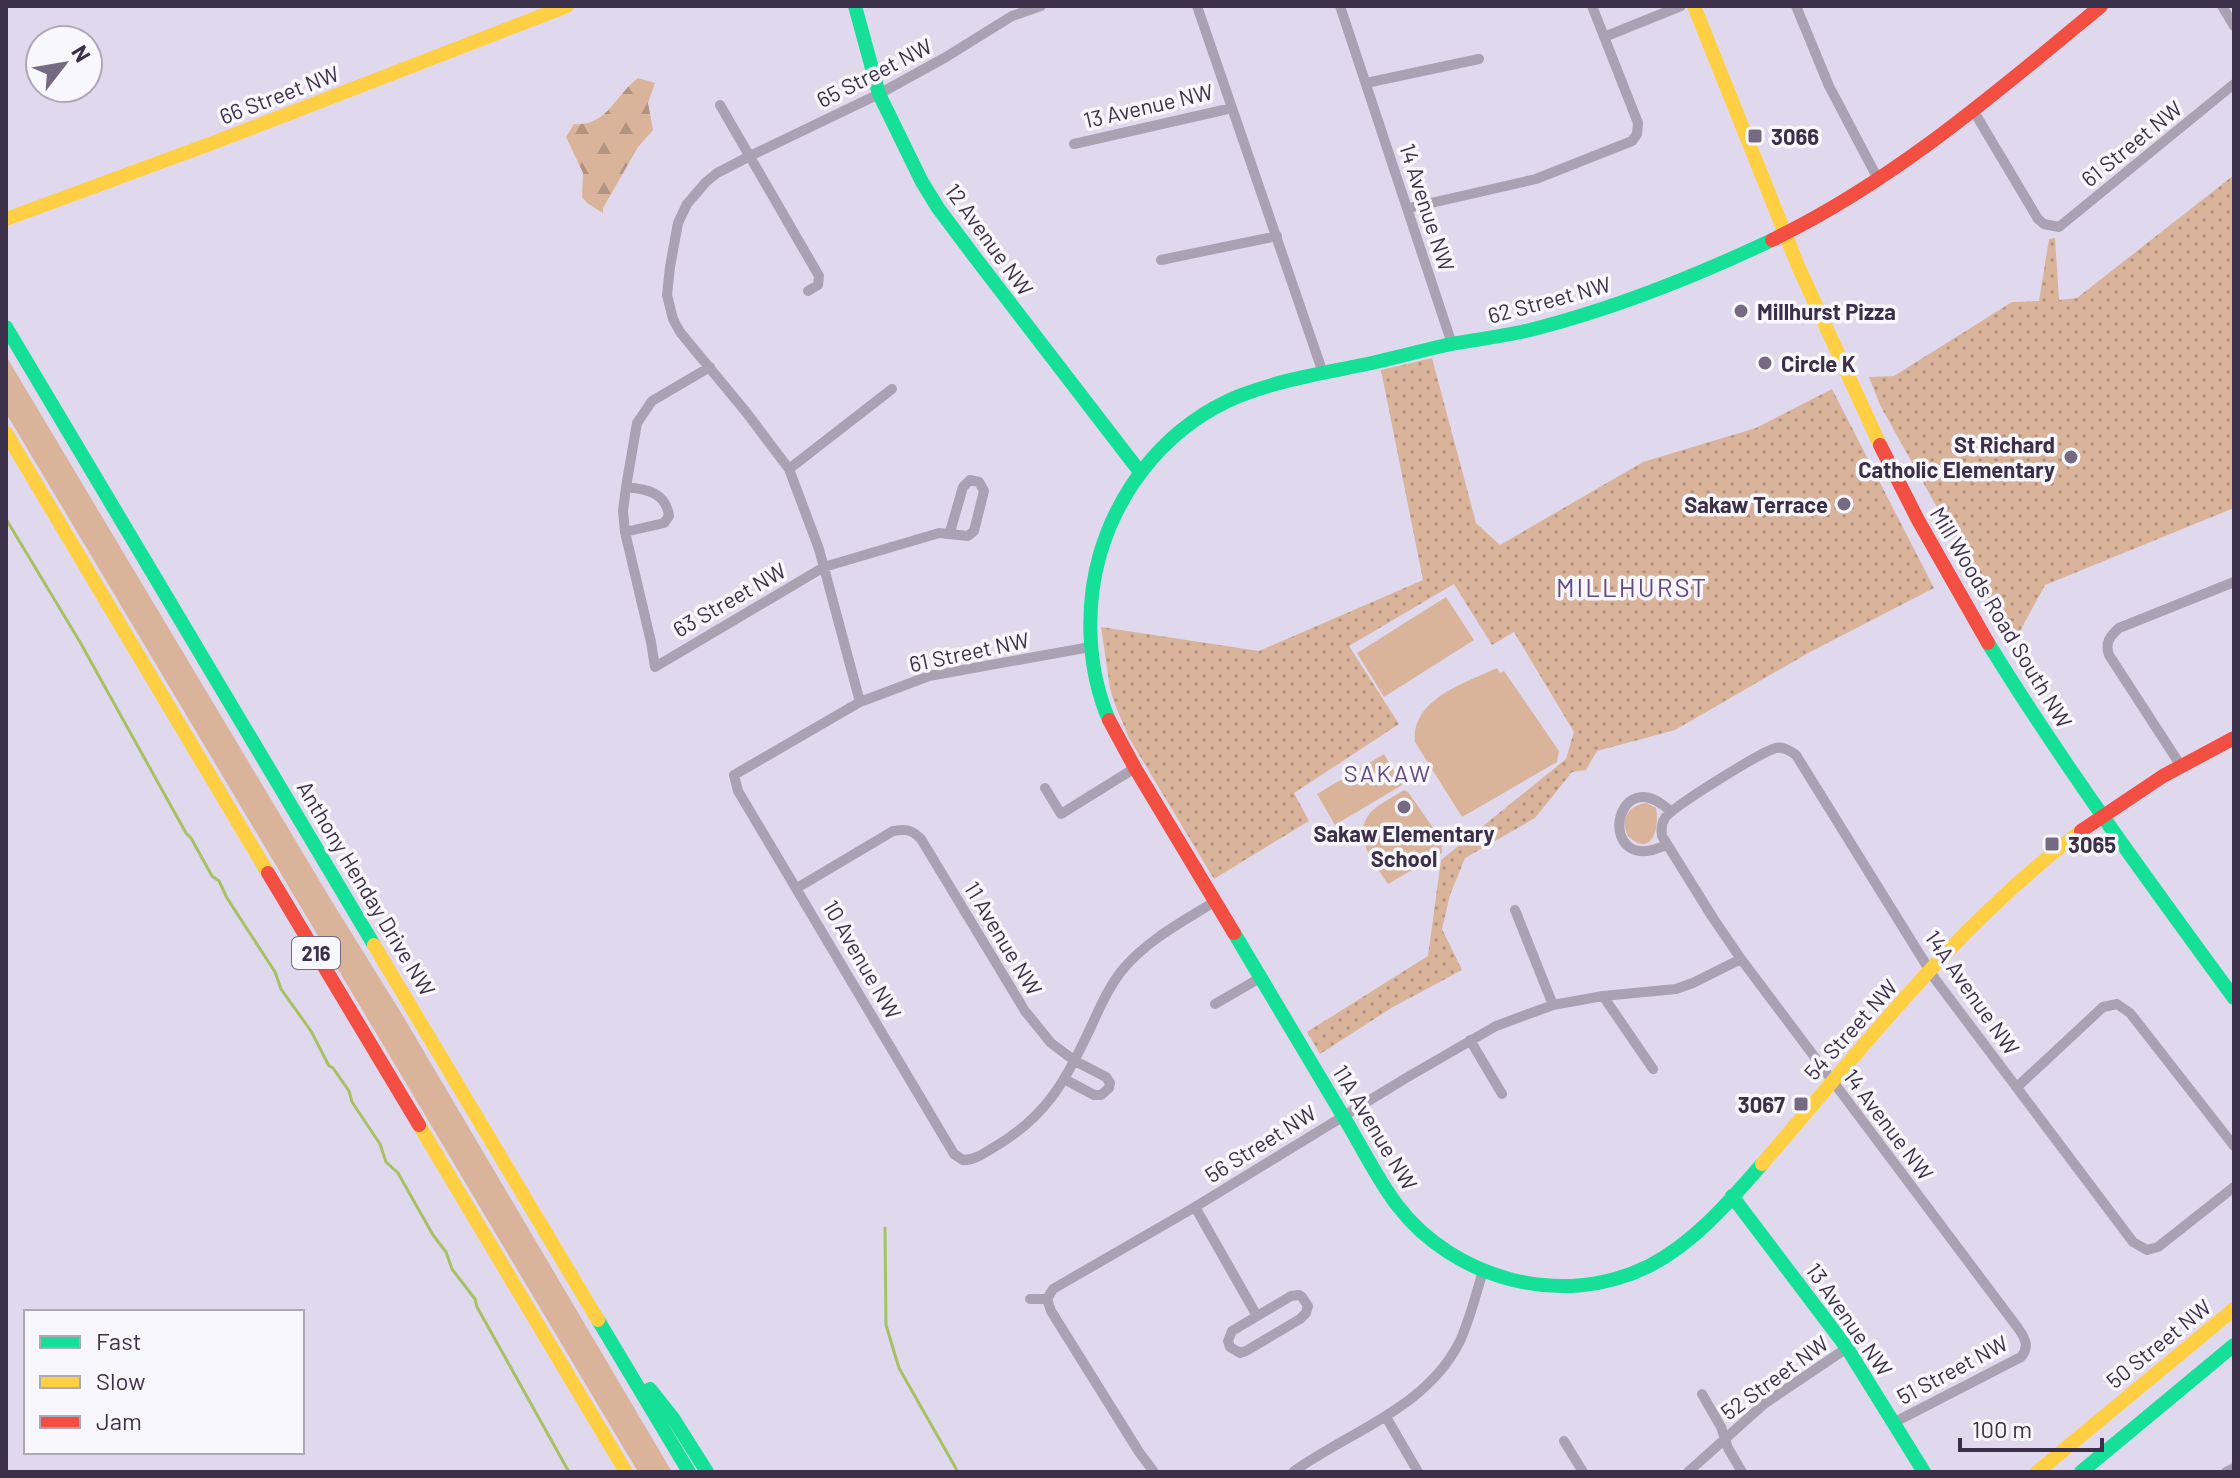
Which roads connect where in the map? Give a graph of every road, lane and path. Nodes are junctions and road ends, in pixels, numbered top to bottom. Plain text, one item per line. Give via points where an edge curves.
1 (567, 6) edge
2 (855, 6) edge
3 (1041, 6) edge
4 (1197, 6) edge
5 (1340, 6) edge
6 (1592, 6) edge
7 (1681, 6) edge
8 (1694, 6) edge
9 (1796, 6) edge
10 (2101, 6) edge
11 (2222, 6) edge
12 (1009, 11) edge
13 (2234, 26) edge
14 (1604, 37) junction
15 (1479, 59) dead end
16 (1366, 83) junction
17 (2234, 84) edge
18 (879, 94) junction
19 (720, 105) dead end
20 (1232, 108) junction
21 (1973, 110) junction
22 (1074, 144) dead end
23 (750, 156) junction
24 (1878, 179) junction
25 (1409, 208) junction
26 (6, 219) edge
27 (1784, 233) junction
28 (1277, 236) junction
29 (1161, 260) dead end
30 (808, 291) dead end
31 (6, 327) edge
32 (1452, 344) junction
33 (710, 367) junction
34 (1323, 373) junction
35 (892, 389) dead end
36 (6, 433) edge
37 (789, 469) junction
38 (1140, 472) junction
39 (626, 487) junction
40 (625, 532) junction
41 (950, 532) junction
42 (824, 567) junction
43 (2234, 582) edge
44 (1090, 647) junction
45 (860, 702) junction
46 (2234, 738) edge
47 (2181, 766) junction
48 (1135, 768) junction
49 (734, 775) joint
50 (1045, 788) dead end
51 (1671, 812) junction
52 (2100, 816) junction
53 (1664, 840) junction
54 (797, 888) junction
55 (1214, 902) junction
56 (1515, 910) dead end
57 (1741, 959) junction
58 (1931, 972) junction
59 (1260, 978) junction
60 (1603, 996) junction
61 (2234, 998) edge
62 (1215, 1004) dead end
63 (1553, 1005) junction
64 (1470, 1040) junction
65 (1075, 1061) junction
66 (1653, 1069) dead end
67 (1066, 1080) junction
68 (1832, 1081) junction
69 (2017, 1087) junction
70 (1502, 1094) dead end
71 (1343, 1116) junction
72 (2234, 1146) edge
73 (2234, 1187) edge
74 (1732, 1196) junction
75 (1195, 1207) junction
76 (1483, 1271) junction
77 (1030, 1299) dead end
78 (1047, 1299) junction
79 (2234, 1309) edge
80 (1257, 1316) junction
81 (604, 1330) junction
82 (2234, 1345) edge
83 (2026, 1347) joint
84 (1847, 1348) junction
85 (1702, 1394) dead end
86 (1386, 1417) junction
87 (1893, 1423) junction
88 (2092, 1425) junction
89 (1724, 1438) junction
90 (1564, 1441) dead end
91 (2234, 1468) edge
92 (626, 1472) edge
93 (689, 1472) edge
94 (707, 1472) edge
95 (1154, 1472) edge
96 (1293, 1472) edge
97 (1418, 1472) edge
98 (1583, 1472) edge
99 (1688, 1472) edge
100 (1742, 1472) edge
101 (1924, 1472) edge
102 (2037, 1472) edge
103 (2053, 1472) edge
104 (2081, 1472) edge
105 (2226, 1472) edge

1 - 26 main road, 66 Street NW
2 - 18 main road, 12 Avenue NW
3 - 12 street, 65 Street NW
4 - 20 street, 13 Avenue NW
5 - 16 street, 14 Avenue NW
6 - 14 street
7 - 14 street
8 - 27 main road, Mill Woods Road South NW
9 - 24 street via 1829,86
10 - 21 main road, 62 Street NW
11 - 13 street
12 - 18 street, 65 Street NW via 946,57
14 - 25 street via 1638,123 1632,141 1536,179
15 - 16 street
16 - 25 street, 14 Avenue NW
17 - 21 street, 61 Street NW via 2059,227 2038,219
18 - 23 street, 65 Street NW
18 - 38 main road, 12 Avenue NW via 938,208
19 - 23 street
20 - 22 street, 13 Avenue NW
20 - 28 street, 13 Avenue NW
21 - 24 main road, 62 Street NW
23 - 30 street via 819,276 818,285
23 - 33 street, 65 Street NW via 706,182 678,223 667,295 680,332
24 - 27 main road, 62 Street NW
25 - 32 street, 14 Avenue NW
27 - 32 main road, 62 Street NW via 1713,267 1589,313
27 - 52 main road, Mill Woods Road South NW via 1848,378 1936,554
28 - 29 street
28 - 34 street, 13 Avenue NW
31 - 81 main road, Anthony Henday Drive NW / 216
32 - 34 main road, 62 Street NW
33 - 37 street
33 - 39 street via 652,401 637,423
34 - 38 main road, 62 Street NW via 1224,403 1170,439
35 - 37 street
36 - 92 main road, 216
37 - 42 street
38 - 44 main road, 62 Street NW via 1100,549 1090,605
39 - 40 street
39 - 40 street via 653,492 666,504 669,516 664,523
40 - 42 street, 63 Street NW via 655,667
41 - 41 street via 964,537 974,531 984,491 979,482 970,480 963,487
41 - 42 street
42 - 45 street
43 - 47 street via 2119,628 2107,642 2109,655
44 - 45 street, 61 Street NW via 929,676
44 - 48 main road, 11A Avenue NW via 1102,705
45 - 49 street, 61 Street NW
46 - 47 main road, 54 Street NW
47 - 52 main road, 54 Street NW
48 - 50 street via 1061,814
48 - 55 main road, 11A Avenue NW
49 - 54 street, 10 Avenue NW via 738,791
51 - 53 street via 1663,821
51 - 53 street via 1658,800 1641,797 1621,813 1618,825 1632,849 1650,851
51 - 58 street, 14A Avenue NW via 1773,748 1788,749
52 - 58 main road, 54 Street NW via 2014,886
52 - 61 main road, Mill Woods Road South NW
53 - 57 street, 14 Avenue NW
54 - 65 street, 11 Avenue NW via 893,831 914,832 1025,1011 1051,1043
54 - 67 street, 10 Avenue NW via 954,1154 963,1160 976,1158 1009,1138
55 - 59 main road, 11A Avenue NW
55 - 65 street via 1155,939 1126,966 1110,987
56 - 63 street
57 - 60 street, 56 Street NW via 1676,989
57 - 68 street, 14 Avenue NW
58 - 68 main road, 54 Street NW
58 - 69 street, 14A Avenue NW
59 - 62 street
59 - 71 main road, 11A Avenue NW
60 - 63 street, 56 Street NW
60 - 66 street
63 - 64 street, 56 Street NW
64 - 70 street
64 - 71 street, 56 Street NW
65 - 67 street
65 - 67 street, 11 Avenue NW via 1106,1077 1109,1088 1094,1095
68 - 74 main road, 54 Street NW
68 - 83 street, 14 Avenue NW via 2018,1328
69 - 72 street via 2103,1007 2117,1004 2130,1013
69 - 73 street, 14A Avenue NW via 2133,1242 2147,1250 2161,1245
71 - 75 street, 56 Street NW
71 - 76 main road, 11A Avenue NW via 1396,1204 1422,1233 1454,1258
74 - 76 main road, 54 Street NW via 1670,1253 1627,1275 1562,1286
74 - 84 main road, 13 Avenue NW
75 - 78 street, 56 Street NW via 1053,1289
75 - 80 street, 56 Street NW
76 - 86 street via 1450,1358
77 - 78 street
78 - 95 street
79 - 88 main road, 50 Street NW
80 - 80 street via 1232,1331 1228,1341 1234,1351 1246,1351 1300,1319 1308,1306 1302,1297 1291,1296
81 - 93 main road, Anthony Henday Drive NW / 216
81 - 94 main road via 673,1418
82 - 104 main road
83 - 87 street, 51 Street NW via 2015,1361
84 - 87 main road, 13 Avenue NW
84 - 89 street, 52 Street NW
85 - 89 street, 52 Street NW
86 - 96 street
86 - 97 street
87 - 101 main road, 13 Avenue NW
88 - 102 main road, 50 Street NW
88 - 103 main road
89 - 99 street, 52 Street NW
89 - 100 street, 52 Street NW
90 - 98 street
91 - 105 street

